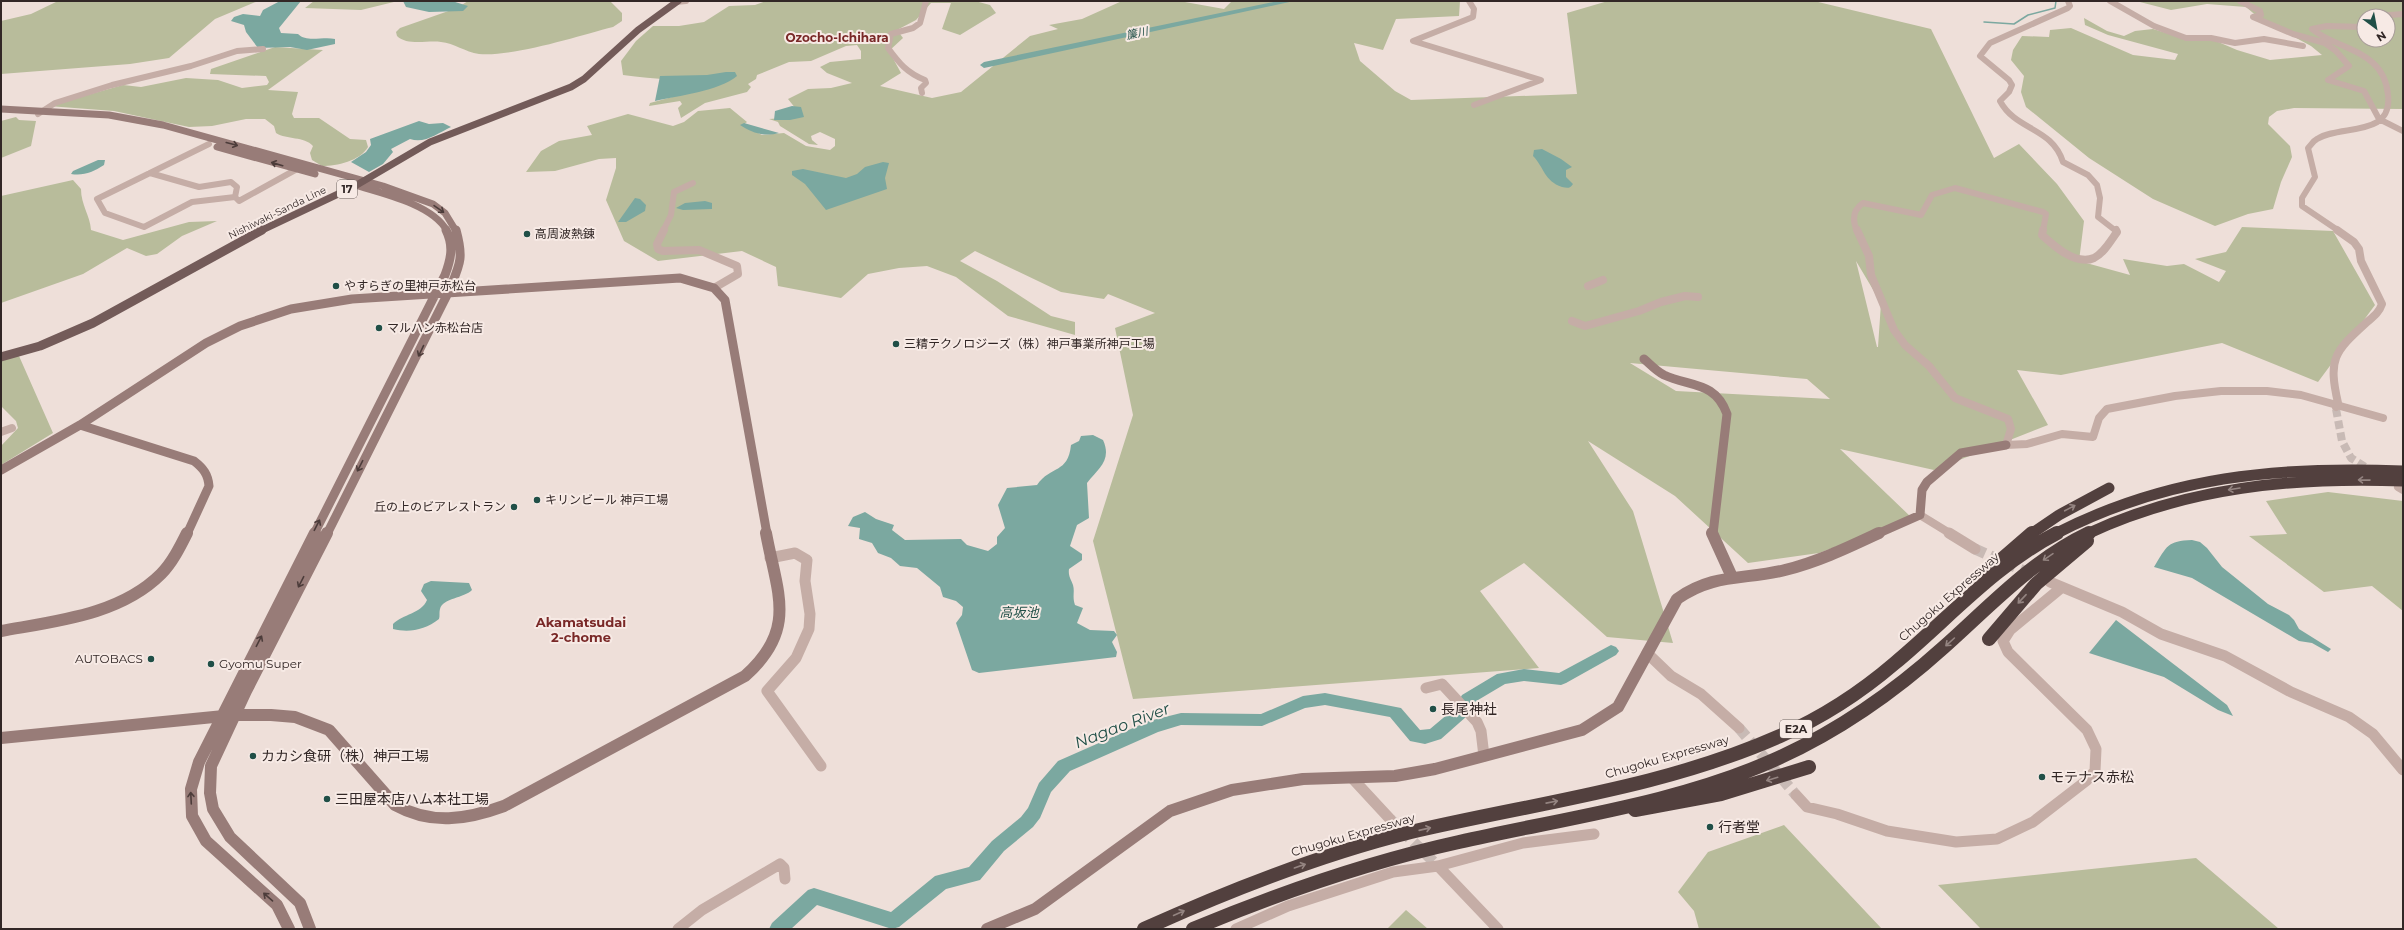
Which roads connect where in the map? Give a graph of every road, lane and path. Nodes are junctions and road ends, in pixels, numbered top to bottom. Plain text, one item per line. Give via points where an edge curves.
1 (686, 1) edge
2 (926, 1) edge
3 (1469, 1) edge
4 (2068, 1) edge
5 (2110, 1) edge
6 (2240, 1) edge
7 (677, 2) edge
8 (2356, 27) edge
9 (2303, 46) dead end
10 (263, 49) dead end
11 (922, 93) dead end
12 (1474, 105) dead end
13 (1, 110) edge
14 (1, 113) edge
15 (40, 113) junction
16 (2380, 121) junction
17 (2403, 131) edge
18 (209, 144) junction
19 (297, 169) junction
20 (150, 173) junction
21 (359, 183) junction
22 (693, 183) dead end
23 (235, 197) junction
24 (1604, 280) dead end
25 (1588, 286) dead end
26 (714, 288) junction
27 (443, 292) junction
28 (1698, 297) dead end
29 (1572, 321) dead end
30 (1, 357) edge
31 (1644, 360) dead end
32 (2337, 406) junction
33 (2383, 418) dead end
34 (80, 425) junction
35 (12, 428) dead end
36 (1, 432) edge
37 (2006, 445) junction
38 (1, 470) edge
39 (2403, 471) edge
40 (2401, 486) edge
41 (2109, 488) dead end
42 (1920, 515) junction
43 (2130, 515) junction
44 (1975, 549) tunnel mouth
45 (770, 558) junction
46 (1732, 577) junction
47 (2050, 582) dead end
48 (2061, 588) junction
49 (1937, 626) junction
50 (1, 631) edge
51 (1989, 639) dead end
52 (1647, 653) junction
53 (1426, 688) dead end
54 (234, 715) junction
55 (221, 716) junction
56 (1739, 728) tunnel mouth
57 (1, 738) edge
58 (1484, 756) junction
59 (821, 766) dead end
60 (1809, 767) dead end
61 (2403, 770) edge
62 (1353, 779) junction
63 (1796, 795) tunnel mouth
64 (1390, 819) tunnel mouth
65 (1558, 820) junction
66 (1594, 834) dead end
67 (1438, 866) junction
68 (786, 879) dead end
69 (288, 929) edge
70 (310, 929) edge
71 (678, 929) edge
72 (987, 929) edge
73 (1144, 929) edge
74 (1193, 929) edge
75 (1236, 929) edge
76 (1498, 929) edge

1 - 7 street
2 - 11 street via 925,17 920,24 915,28 891,34 888,48 902,68 912,76 925,80 926,83 921,88
3 - 12 street via 1474,9 1473,17 1413,41 1541,80
4 - 37 street via 2068,8 1990,43 1980,56 1981,60 2009,80 2012,85 2000,101 2004,109 2052,140 2058,146 2063,162 2086,173 2096,182 2100,196 2097,215 2117,232 2096,257 2086,260 2077,258 2050,243 2042,235 2046,214 2043,212 1954,188 1932,195 1921,215 1863,203 1856,208 1854,214 1855,226 1869,256 1871,275 1894,330 1905,345 1929,366 1955,398 2008,419 2011,429
5 - 9 street via 2154,26 2186,38 2211,38 2235,43 2268,39
6 - 16 street via 2260,11 2261,15 2253,17 2258,20 2293,34 2315,39 2336,51 2349,66 2328,80 2364,91
7 - 21 main road, Nishiwaki-Sanda Line / 17 via 648,22 571,87 446,135
8 - 16 street via 2327,26 2312,29 2322,37 2368,58 2384,74 2391,100
10 - 15 street via 237,50 191,66 112,85 55,103
13 - 15 street
14 - 15 street
15 - 18 street via 98,120 188,137
15 -> 21 street via 109,116 164,125
16 - 17 street
16 - 32 street via 2350,132 2319,138 2308,148 2315,177 2302,198 2302,206 2354,242 2382,304 2379,314 2365,324 2338,352 2331,375
19 -> 18 street
18 - 20 street
19 - 21 street
19 - 23 street via 239,201
20 - 23 street via 199,188 231,182 237,187
20 - 23 street via 97,199 105,213 144,227 192,202
21 - 27 street via 418,207 432,215 445,228 451,241 451,256
21 - 30 main road, Nishiwaki-Sanda Line / 17 via 241,240 151,293 93,323 51,342
22 - 26 street via 674,192 672,215 657,244 658,249 663,251 704,251 737,266 738,274
24 - 25 street
26 - 27 street via 694,280 664,277
26 - 45 street via 725,300
27 - 34 street via 330,301 291,309 257,320 223,334 192,352
27 -> 54 street via 418,356
55 -> 27 street
28 - 29 street via 1685,296 1661,302 1585,326
31 - 46 street via 1665,375 1710,390 1725,404 1727,414 1712,532
32 - 33 street
32 - 37 street via 2268,390 2188,396 2108,410 2097,420 2093,437 2062,434 2027,444
34 - 38 street
34 - 50 street via 194,461 205,470 209,477 209,486 172,561 160,575 145,586 129,596 89,613
35 - 36 street
37 - 42 street via 1961,453 1927,482 1922,490
39 - 49 highway, Chugoku Expressway / E2A via 2345,469 2266,473 2205,481 2142,496 2090,515 2042,540 1996,573
40 -> 43 highway, E2A via 2313,481 2246,487 2187,498
49 -> 41 highway via 1991,568 2024,538 2056,515
42 - 44 street
42 - 46 street via 1798,567
43 -> 51 highway via 2094,536 2052,570 2020,602
43 -> 65 highway, E2A via 2080,537 2038,564 1892,692 1862,714 1808,745 1712,782
45 - 54 street via 781,615 780,626 776,641 757,666 716,693 516,800 472,817 437,820 406,813 395,805 329,730 317,723 279,715
45 - 59 street via 795,553 807,560 805,580 810,614 809,630 796,658 767,691
46 - 52 street via 1710,579 1689,588 1677,599
47 - 48 street
48 - 61 street via 2122,612 2161,634 2225,656 2291,692 2349,717 2373,734
48 - 63 street via 2010,630 2003,641 2008,652 2086,730 2096,749 2096,761 2095,771 2086,781 2019,830 1997,839 1956,842 1887,831 1808,807
73 -> 49 highway, Chugoku Expressway / E2A via 1263,879 1366,845 1446,824 1630,785 1698,767 1762,744 1845,701 1893,666
52 - 56 street via 1671,676 1701,694
52 - 58 street via 1618,707 1608,716 1582,730
53 - 58 street via 1442,684 1477,722 1481,730
54 - 55 street
54 - 70 street via 211,766 210,793 213,809 230,837 300,903
55 - 57 street
69 -> 55 street via 277,904 206,841 192,816 191,789 195,775
58 - 62 street via 1394,776
60 -> 65 highway via 1722,794
62 - 64 street
62 - 72 street via 1265,784 1232,790 1170,811 1035,909
65 - 74 highway, E2A via 1365,865 1286,892
66 - 67 street via 1524,843
67 - 75 street via 1393,872 1288,906
67 - 76 street
68 - 71 street via 784,868 780,864 702,910

